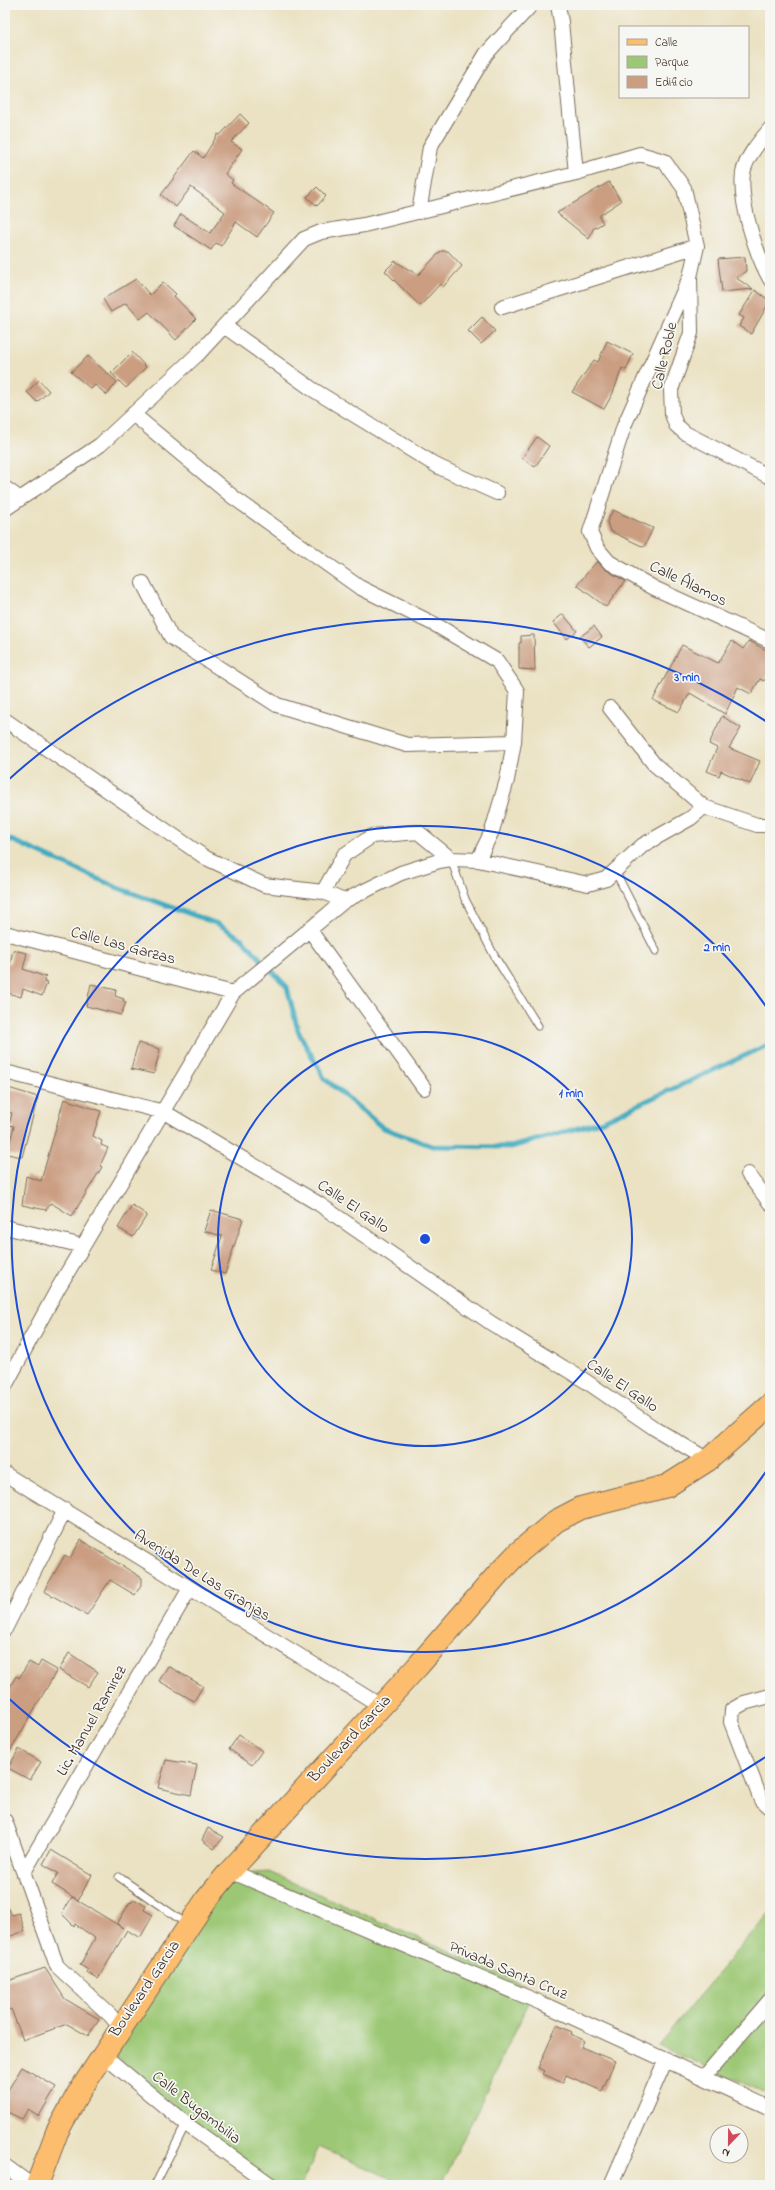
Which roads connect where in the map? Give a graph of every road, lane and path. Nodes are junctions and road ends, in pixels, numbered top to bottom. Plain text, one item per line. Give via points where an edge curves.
1 (532, 5) edge
2 (558, 5) edge
3 (770, 129) edge
4 (576, 173) junction
5 (419, 212) junction
6 (697, 246) junction
7 (690, 277) junction
8 (770, 279) edge
9 (502, 307) dead end
10 (224, 326) junction
11 (134, 414) junction
12 (770, 477) edge
13 (5, 488) edge
14 (497, 494) dead end
15 (19, 498) junction
16 (5, 509) edge
17 (143, 583) dead end
18 (770, 641) edge
19 (610, 708) dead end
20 (5, 720) edge
21 (514, 742) junction
22 (704, 807) junction
23 (770, 825) edge
24 (451, 859) junction
25 (478, 860) junction
26 (615, 871) junction
27 (323, 892) junction
28 (344, 901) junction
29 (310, 929) junction
30 (5, 932) edge
31 (656, 951) dead end
32 (233, 993) junction
33 (538, 1026) dead end
34 (5, 1072) edge
35 (424, 1088) dead end
36 (164, 1112) junction
37 (748, 1174) dead end
38 (770, 1202) edge
39 (5, 1227) edge
40 (83, 1246) junction
41 (5, 1386) edge
42 (770, 1406) edge
43 (708, 1460) junction
44 (5, 1474) edge
45 (65, 1510) junction
46 (190, 1588) junction
47 (5, 1629) edge
48 (770, 1696) edge
49 (381, 1706) junction
50 (770, 1808) edge
51 (5, 1821) edge
52 (230, 1871) junction
53 (24, 1872) junction
54 (119, 1877) dead end
55 (188, 1925) junction
56 (770, 2000) edge
57 (120, 2027) junction
58 (102, 2054) junction
59 (666, 2059) junction
60 (704, 2077) junction
61 (770, 2108) edge
62 (186, 2124) junction
63 (5, 2166) edge
64 (31, 2185) edge
65 (37, 2185) edge
66 (155, 2185) edge
67 (271, 2185) edge
68 (610, 2185) edge

1 - 5 street via 486,54 430,147
2 - 4 street
3 - 8 street via 755,148 743,173 744,200 756,246
4 - 5 street
4 - 6 street, Calle Roble via 640,154 664,161 684,188
5 - 10 street via 364,226 321,232 304,240
6 - 7 street, Calle Roble
6 - 9 street
7 - 12 street, Calle Roble via 691,333 671,390 672,414 676,425 685,433
7 - 18 street, Calle Álamos via 624,426 590,532 597,548 609,562 654,588
10 - 11 street
10 - 14 street via 312,389 439,467
11 - 15 street via 100,445
11 - 21 street via 232,497 359,587 436,625 497,661 518,691
13 - 15 street
15 - 16 street
17 - 21 street via 171,637 277,705 407,744
19 - 22 street via 654,764
20 - 27 street via 206,858 264,885
21 - 25 street via 507,780 492,831
22 - 23 street via 757,825
22 - 26 street via 691,818 643,844
24 - 25 street
24 - 27 street via 418,832 372,836 344,855
24 - 28 street via 401,873
24 - 33 lane via 465,899 492,951
25 - 26 street via 588,884 606,879
26 - 31 lane
27 - 28 street
28 - 29 street
29 - 32 street
29 - 35 street
30 - 32 street, Calle Las Garzas
32 - 36 street
34 - 36 street, Calle El Gallo
36 - 40 street
36 - 43 street, Calle El Gallo via 319,1204 492,1323
37 - 38 street
39 - 40 street
40 - 41 street
42 - 43 main road, Boulevard Garcia
43 - 49 main road, Boulevard Garcia via 667,1486 581,1508 556,1521 504,1569
44 - 45 street, Avenida De Las Granjas
45 - 46 street, Avenida De Las Granjas
45 - 47 street
46 - 49 street, Avenida De Las Granjas
46 - 53 street, Lic. Manuel Ramirez
48 - 50 street via 744,1703 732,1710 731,1722 761,1800
49 - 52 main road, Boulevard Garcia
51 - 53 street
52 - 55 main road, Boulevard Garcia
52 - 59 street, Privada Santa Cruz
53 - 57 street via 57,1966
54 - 55 lane
55 - 57 main road, Boulevard Garcia
56 - 60 street
57 - 58 main road, Boulevard Garcia
58 - 62 street, Calle Bugambilia
58 - 65 main road, Boulevard Garcia via 57,2132
59 - 60 street, Privada Santa Cruz
59 - 68 street
60 - 61 street, Privada Santa Cruz
62 - 66 lane
62 - 67 street, Calle Bugambilia
63 - 64 street

